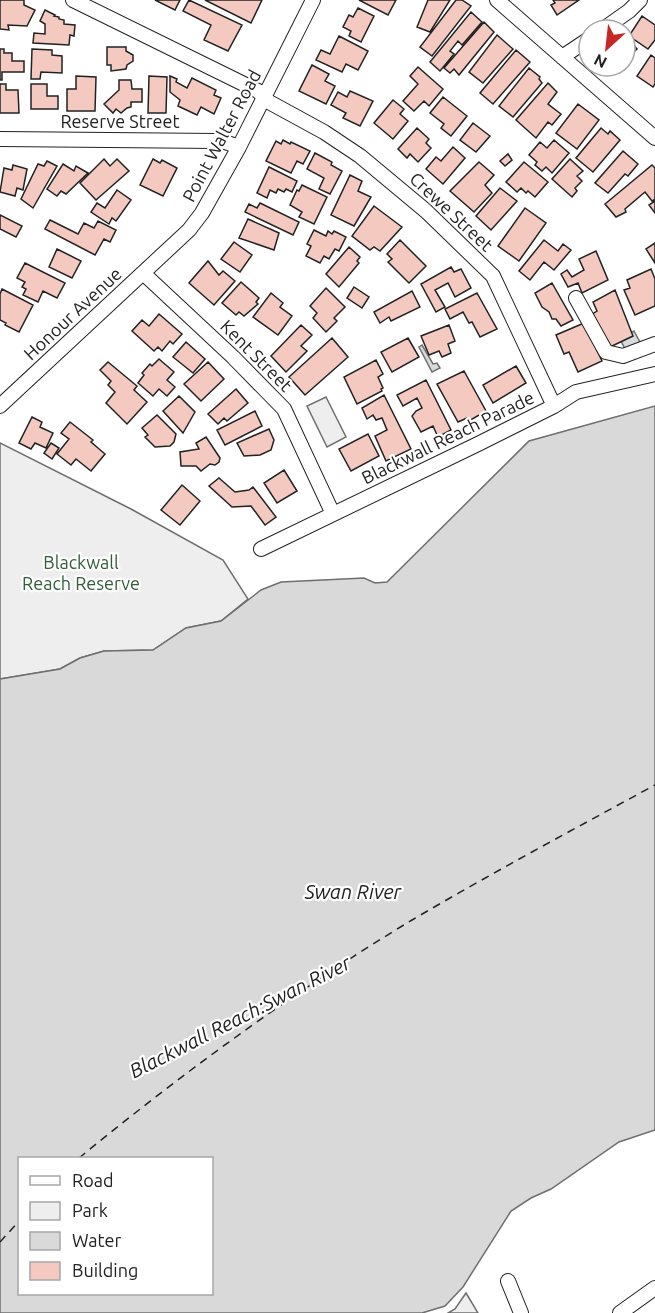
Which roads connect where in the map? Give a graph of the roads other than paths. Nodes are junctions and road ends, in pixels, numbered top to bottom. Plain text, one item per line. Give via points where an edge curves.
1 (73, 0) edge
2 (312, 0) edge
3 (497, 0) edge
4 (640, 0) edge
5 (619, 18) edge
6 (577, 47) edge
7 (562, 57) junction
8 (264, 97) junction
9 (655, 138) edge
10 (0, 140) edge
11 (239, 147) junction
12 (143, 273) junction
13 (576, 298) dead end
14 (655, 344) edge
15 (655, 374) edge
16 (0, 406) edge
17 (554, 406) junction
18 (333, 514) junction
19 (261, 549) dead end
20 (508, 1281) dead end
21 (655, 1288) edge
22 (521, 1313) edge
23 (620, 1313) edge

1 - 8 street, Crewe Street
2 - 8 street, Point Walter Road
3 - 7 street
4 - 5 street
6 - 7 street
7 - 9 street
8 - 11 street, Point Walter Road
8 - 17 street, Crewe Street via 360,156 493,276
10 - 11 street, Reserve Street via 216,141
11 - 12 street, Point Walter Road via 202,213
12 - 16 street, Honour Avenue
12 - 18 street, Kent Street via 284,409
13 - 14 street via 606,352 623,356
15 - 17 street, Blackwall Reach Parade via 576,392
17 - 18 street, Blackwall Reach Parade
18 - 19 street, Blackwall Reach Parade
20 - 22 street
21 - 23 street

